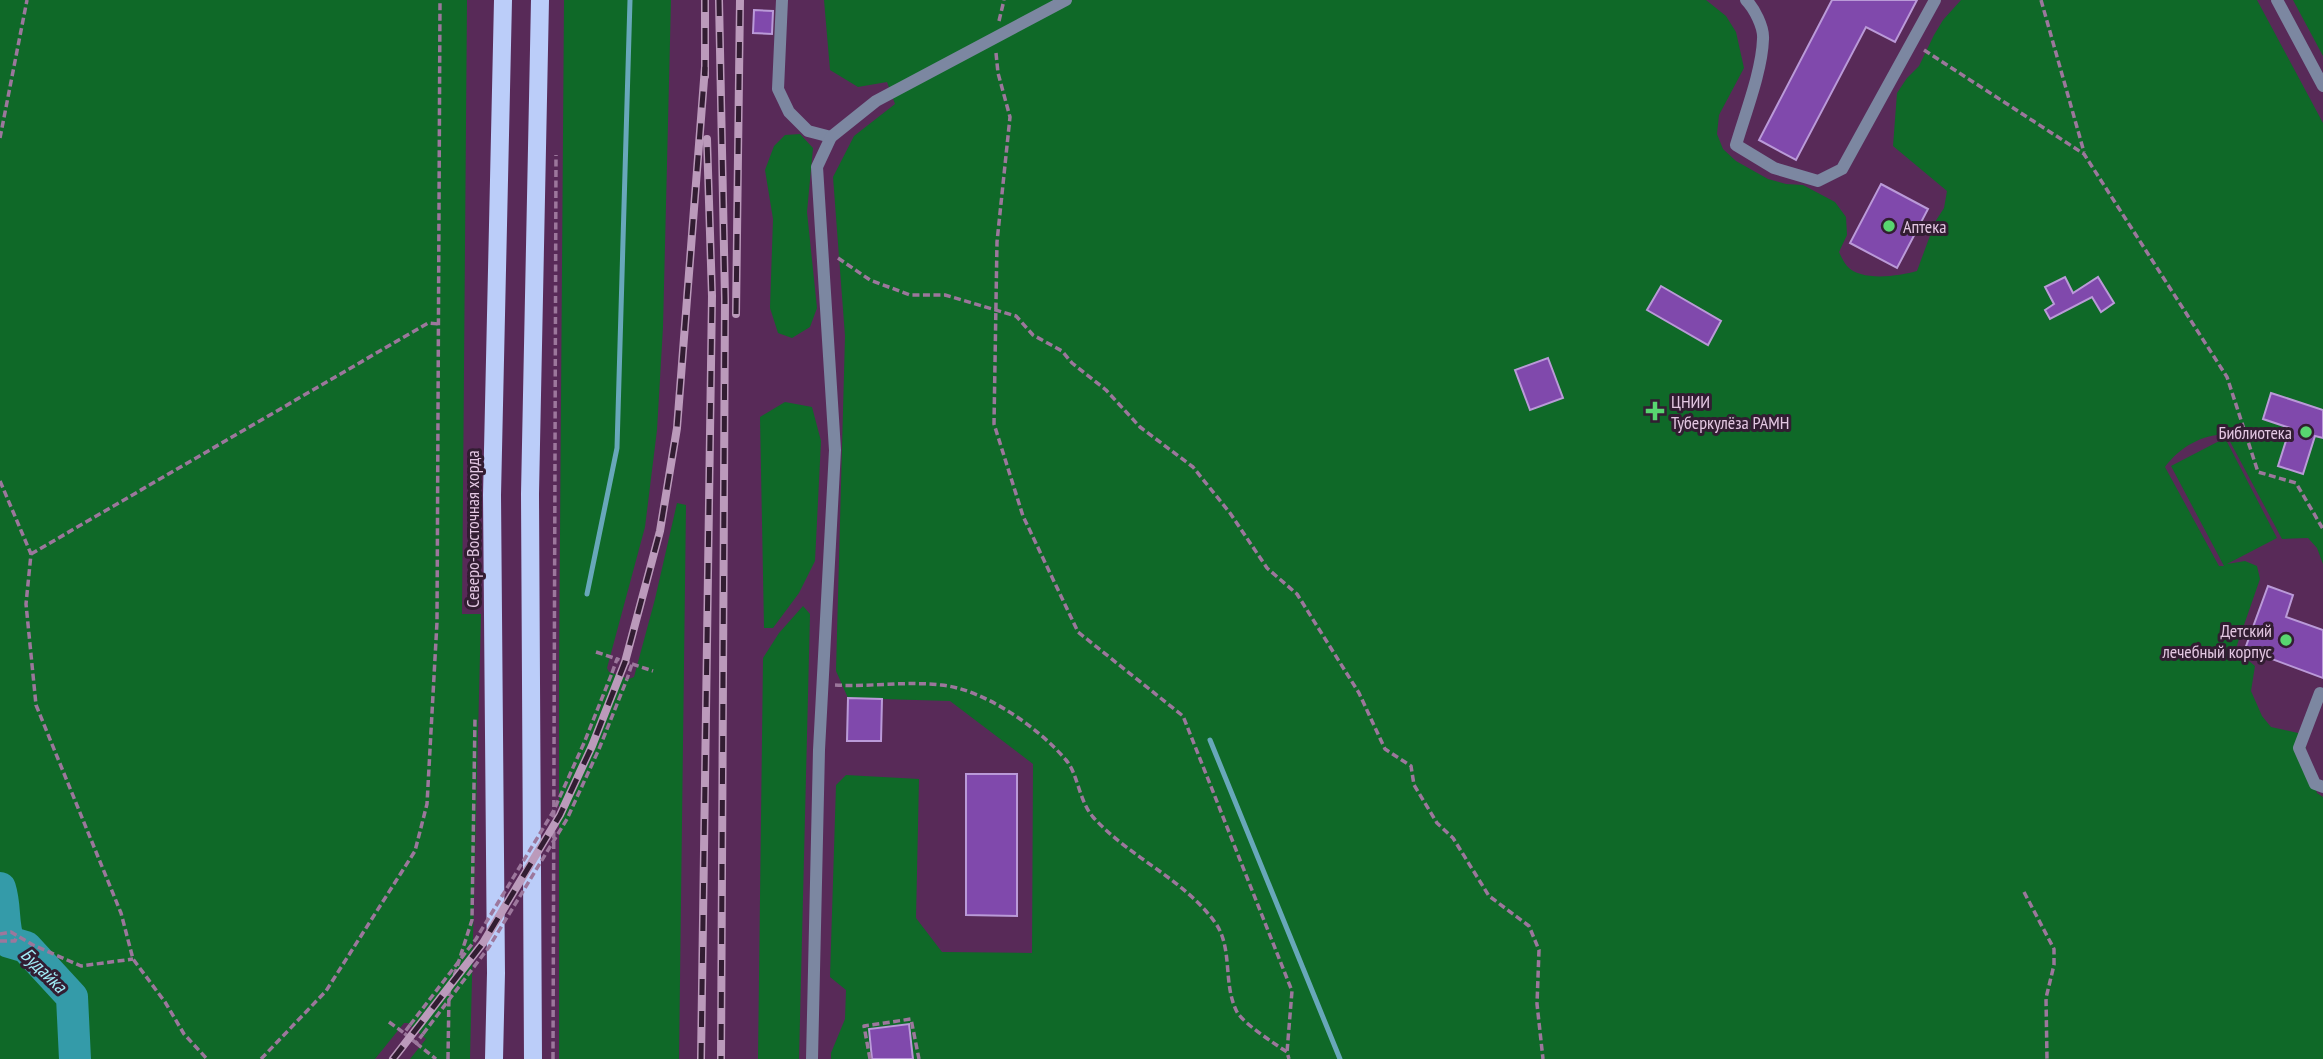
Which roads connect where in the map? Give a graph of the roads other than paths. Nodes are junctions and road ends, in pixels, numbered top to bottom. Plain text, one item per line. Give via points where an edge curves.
1 (503, 0) edge
2 (540, 0) edge
3 (782, 0) edge
4 (1066, 0) edge
5 (1746, 0) edge
6 (1935, 0) edge
7 (2277, 0) edge
8 (2323, 86) edge
9 (831, 137) junction
10 (2320, 693) dead end
11 (2323, 787) edge
12 (494, 1059) edge
13 (533, 1059) edge
14 (812, 1059) edge

1 - 12 main road, Северо-Восточная хорда via 492,495
2 - 13 main road via 530,494
3 - 9 street via 778,89 789,112 808,131
4 - 9 street via 876,100
5 - 6 street via 1764,36 1736,145 1774,167 1818,181 1842,169
7 - 8 street
9 - 14 street via 817,167 835,450
10 - 11 street via 2299,748 2315,784

